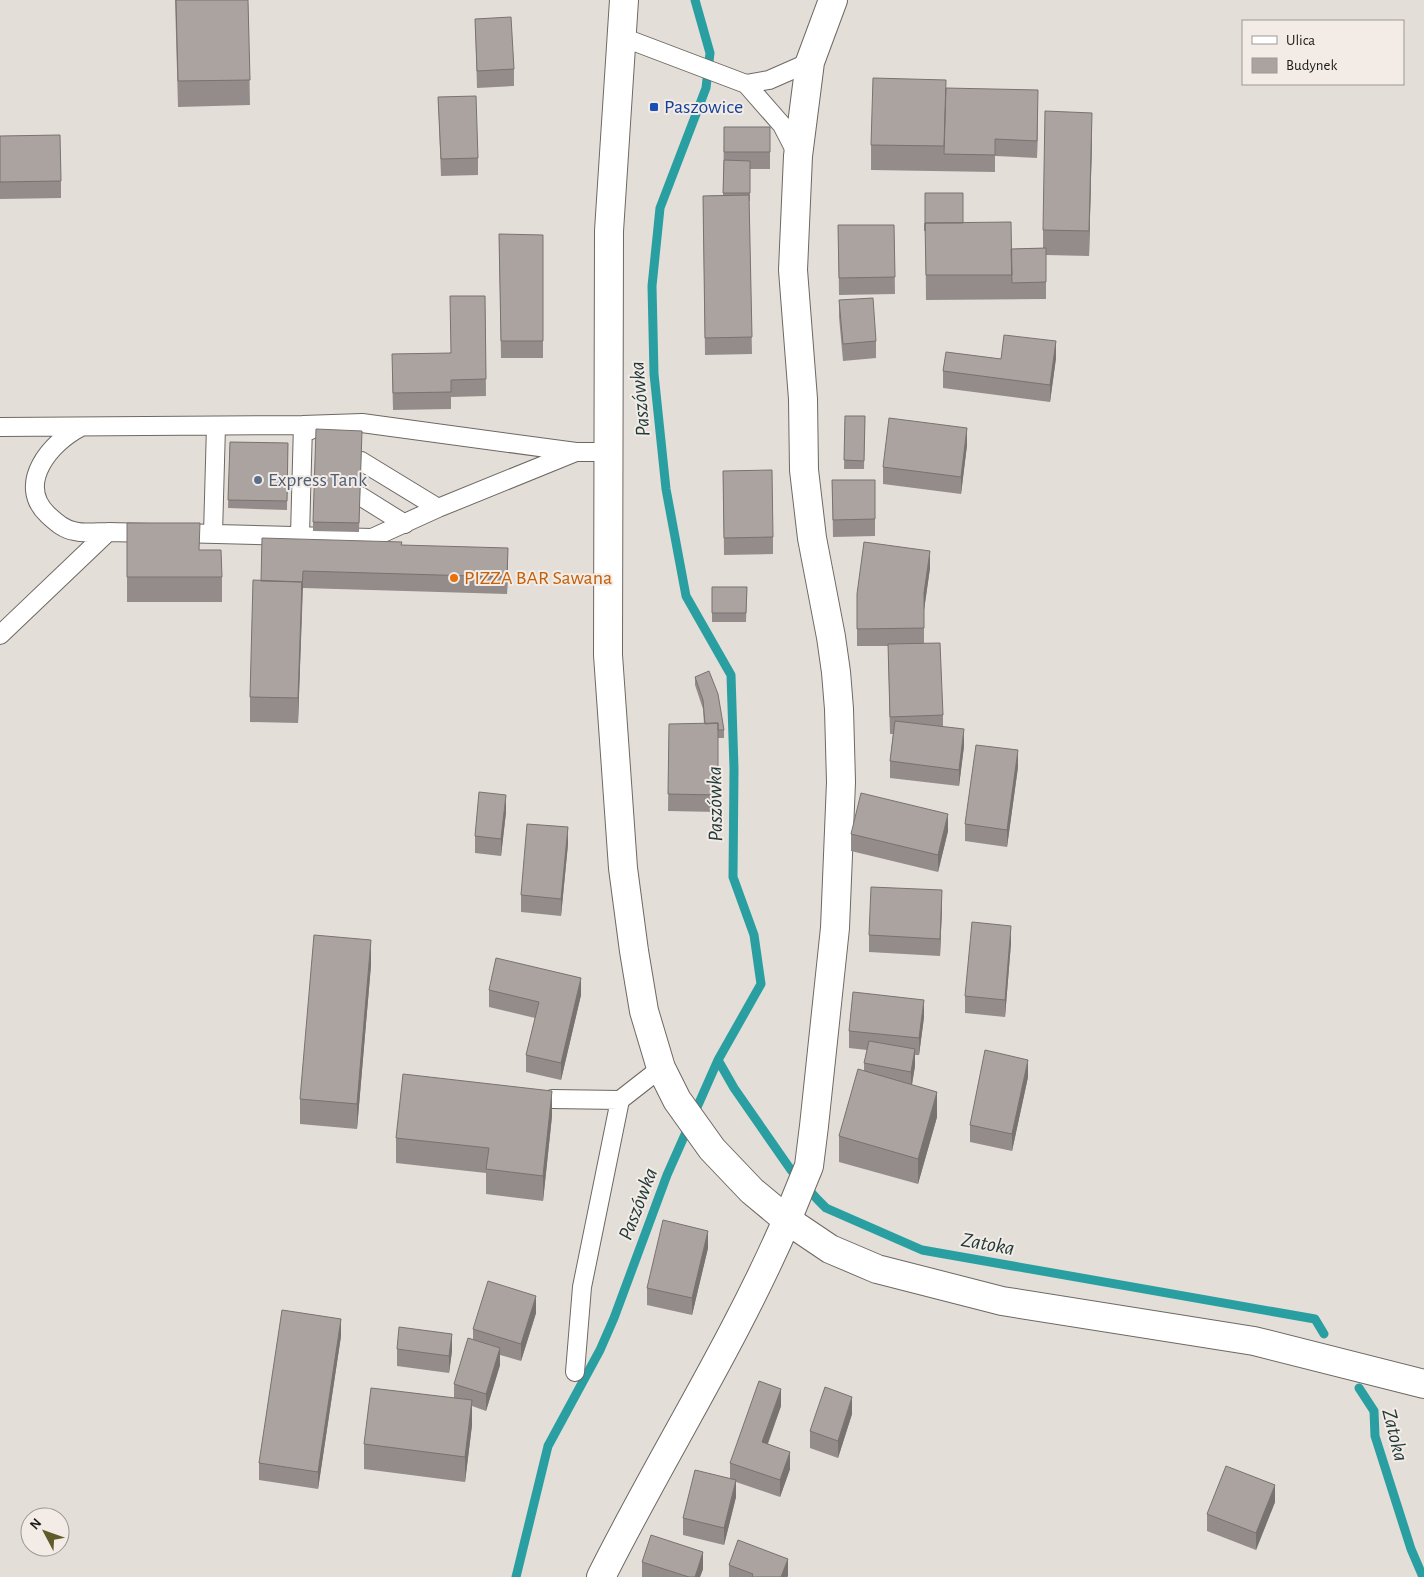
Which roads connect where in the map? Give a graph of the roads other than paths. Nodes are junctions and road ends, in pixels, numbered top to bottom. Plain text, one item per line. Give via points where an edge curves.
1 (624, 0) edge
2 (833, 0) edge
3 (622, 37) junction
4 (810, 62) junction
5 (746, 84) junction
6 (798, 156) junction
7 (303, 425) junction
8 (81, 426) junction
9 (216, 426) junction
10 (0, 427) edge
11 (324, 439) edge
12 (576, 452) junction
13 (609, 452) junction
14 (361, 461) edge
15 (360, 496) edge
16 (438, 508) junction
17 (405, 524) junction
18 (108, 532) junction
19 (212, 534) junction
20 (300, 535) junction
21 (0, 635) edge
22 (661, 1068) junction
23 (552, 1099) edge
24 (620, 1100) junction
25 (787, 1220) junction
26 (574, 1372) dead end
27 (1424, 1384) edge
28 (602, 1577) edge

1 - 3 main road
2 - 4 main road
3 - 5 lane
3 - 13 main road via 609,231
4 - 5 lane via 769,80
4 - 6 main road
5 - 6 lane via 782,125
6 - 25 main road via 793,270 803,399 804,470 812,538 836,672 841,782 836,928 804,1178
7 - 9 lane
7 - 11 lane
7 - 12 lane via 362,423
7 - 20 lane via 308,499
8 - 9 lane
8 - 10 lane
8 - 18 lane via 65,435 47,452 38,472 35,492 42,509 60,525 74,532
9 - 19 lane
12 - 13 lane
12 - 16 lane
13 - 22 main road via 608,655 623,868 644,1011
14 - 16 lane
15 - 17 lane
16 - 17 lane
17 - 20 lane via 366,534
18 - 19 lane
18 - 21 lane
19 - 20 lane
22 - 24 lane
22 - 25 main road via 677,1100 700,1133 750,1190
23 - 24 lane
24 - 26 lane via 582,1287
25 - 27 main road via 830,1249 877,1270 1002,1301 1254,1341
25 - 28 main road via 766,1269

